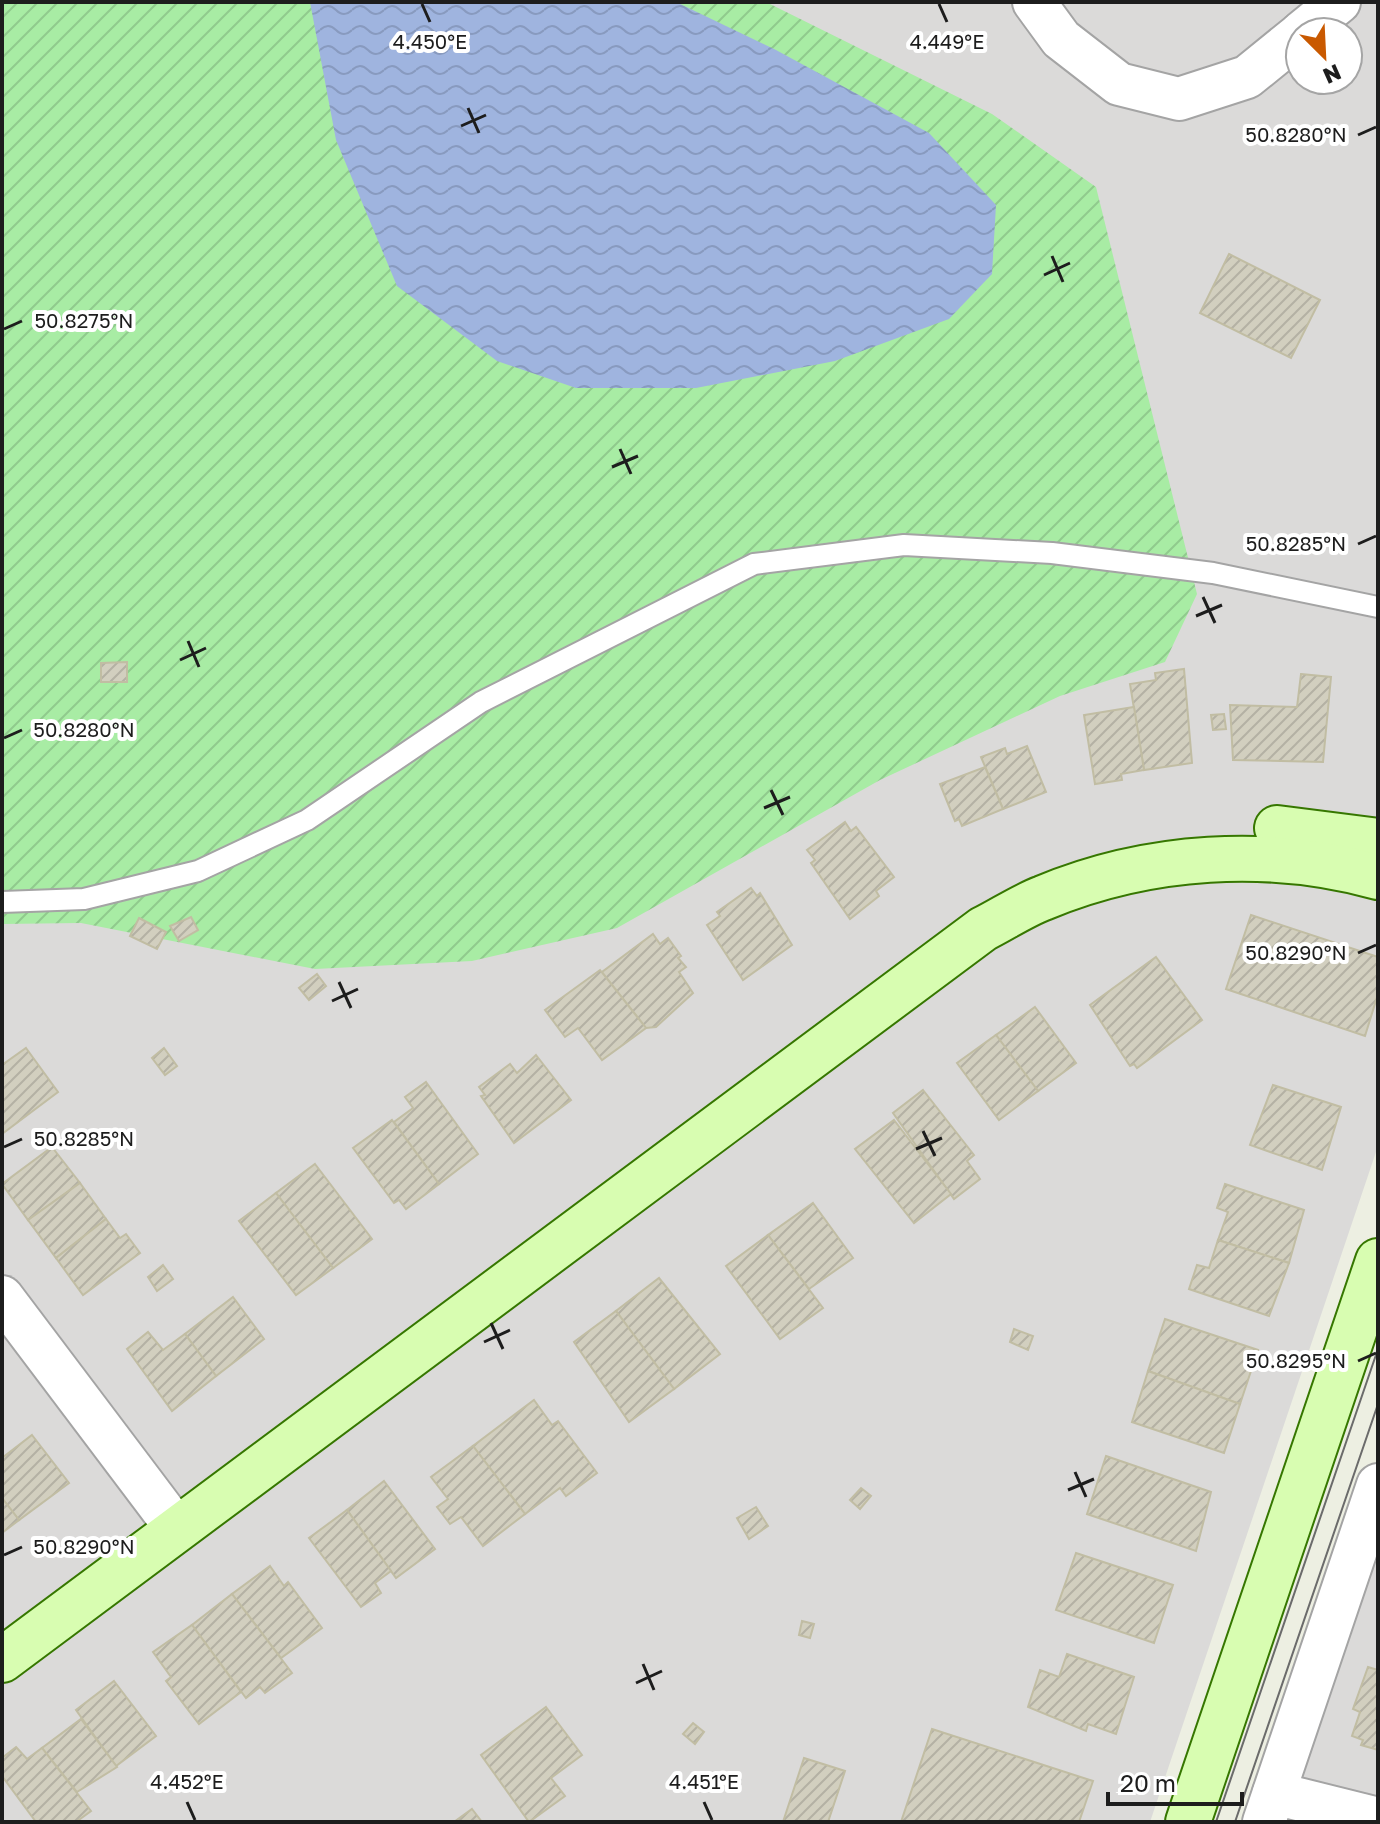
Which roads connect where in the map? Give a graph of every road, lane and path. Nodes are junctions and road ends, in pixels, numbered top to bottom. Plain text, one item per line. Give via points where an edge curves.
1 (1034, 2) edge
2 (1339, 2) edge
3 (1322, 16) edge
4 (1284, 47) edge
5 (1378, 607) edge
6 (1378, 841) edge
7 (1378, 877) edge
8 (2, 902) edge
9 (1378, 1261) edge
10 (2, 1297) edge
11 (1378, 1485) edge
12 (169, 1519) junction
13 (2, 1629) edge
14 (2, 1660) edge
15 (1269, 1807) edge
16 (1373, 1819) edge
17 (1188, 1822) edge

1 - 4 street via 1061,39 1119,84 1179,99 1247,77
2 - 3 street
5 - 8 lane via 1213,573 1052,553 904,545 754,564 481,702 307,820 211,865 84,899
6 - 12 street via 1274,828 1157,839 1101,851 1036,874 969,906
7 - 12 street via 1327,863 1269,857 1159,866 1043,898 983,929
9 - 17 street
10 - 12 street
11 - 15 street
12 - 13 street
12 - 14 street
15 - 16 street

